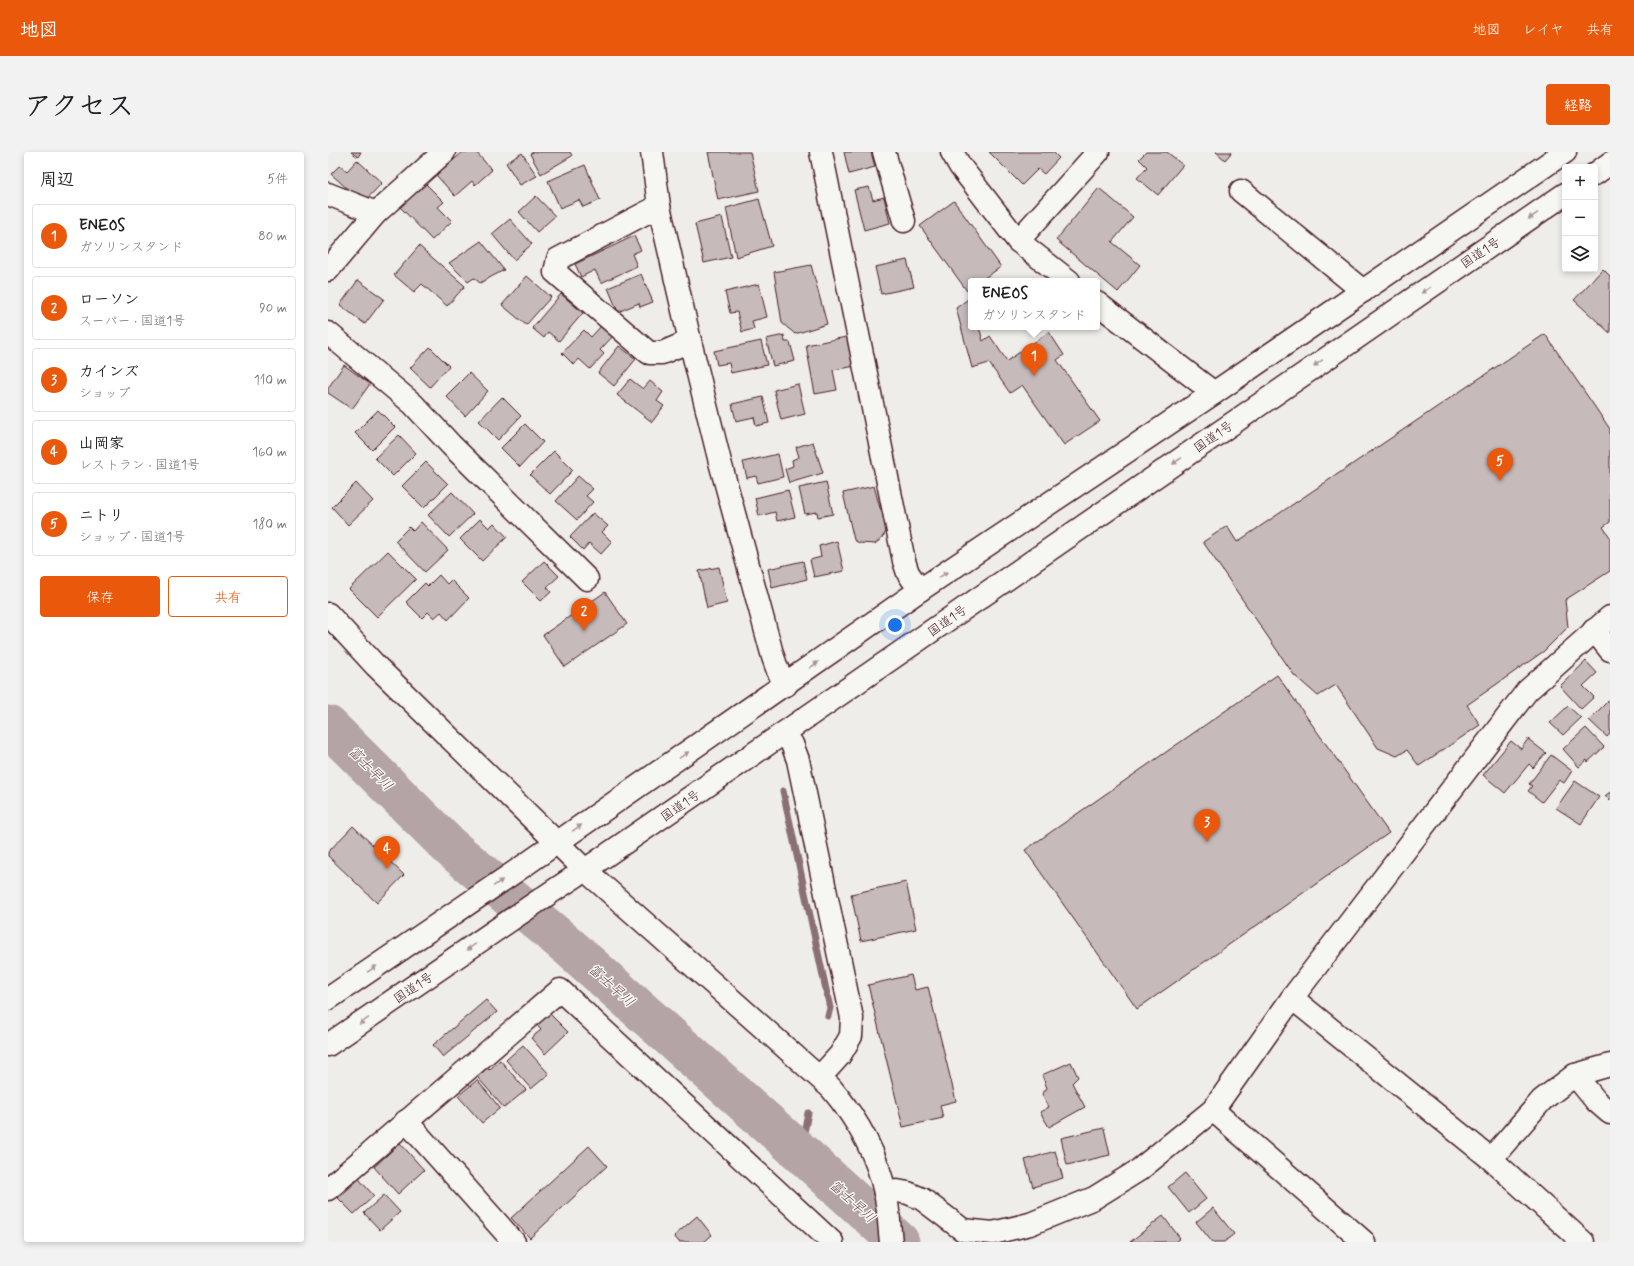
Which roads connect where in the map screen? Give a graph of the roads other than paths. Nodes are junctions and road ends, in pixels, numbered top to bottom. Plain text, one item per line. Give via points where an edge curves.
1 (444, 152) edge
2 (652, 152) edge
3 (821, 152) edge
4 (884, 152) edge
5 (952, 152) edge
6 (1098, 152) edge
7 (1565, 152) edge
8 (1610, 164) edge
9 (1598, 172) edge
10 (1241, 191) dead end
11 (328, 194) edge
12 (1562, 196) edge
13 (659, 206) junction
14 (376, 213) junction
15 (904, 221) dead end
16 (1018, 241) junction
17 (328, 270) edge
18 (1065, 278) edge
19 (1363, 291) junction
20 (1100, 304) edge
21 (328, 333) edge
22 (690, 341) junction
23 (1214, 393) junction
24 (587, 579) dead end
25 (920, 590) junction
26 (328, 614) edge
27 (1602, 624) edge
28 (1610, 650) edge
29 (786, 685) junction
30 (784, 733) junction
31 (556, 842) junction
32 (585, 870) junction
33 (1292, 998) junction
34 (328, 999) edge
35 (328, 1045) edge
36 (1610, 1065) edge
37 (1575, 1075) junction
38 (820, 1077) junction
39 (1213, 1110) junction
40 (1610, 1113) edge
41 (406, 1121) junction
42 (1491, 1159) junction
43 (887, 1186) junction
44 (328, 1189) edge
45 (968, 1236) edge
46 (514, 1242) edge
47 (832, 1242) edge
48 (891, 1242) edge
49 (1364, 1242) edge
50 (1584, 1242) edge

1 - 14 main road
2 - 13 main road
3 - 25 main road via 904,561 908,573
4 - 15 main road
5 - 16 main road
6 - 16 main road
7 - 19 main road
8 - 9 main road
10 - 19 main road
11 - 14 main road
12 -> 30 main road, 国道1号
13 - 22 main road
13 - 22 main road via 558,259 555,272 649,353 662,353
14 - 17 main road
16 - 18 main road
19 - 23 main road
20 - 23 main road
21 - 24 main road via 413,404
22 - 29 main road via 773,656
25 -> 23 main road
29 -> 25 main road
26 - 31 main road via 376,666
27 - 28 main road
27 - 33 main road via 1528,691
31 -> 29 main road
30 - 32 main road, 国道1号
30 - 38 main road via 792,744 798,760 852,1018 851,1036 840,1055
31 - 32 main road
34 -> 31 main road
32 -> 35 main road, 国道1号
32 - 38 main road
33 - 39 main road
33 - 42 main road
36 - 37 main road
37 - 40 main road via 1596,1101
37 - 42 main road via 1542,1100
38 - 43 main road via 856,1120
39 - 45 main road via 1139,1170 1094,1198 1030,1224
39 - 49 main road
41 - 44 main road
41 - 46 main road
41 - 47 main road via 560,990
42 - 50 main road
43 - 45 main road via 922,1199
43 - 48 main road

